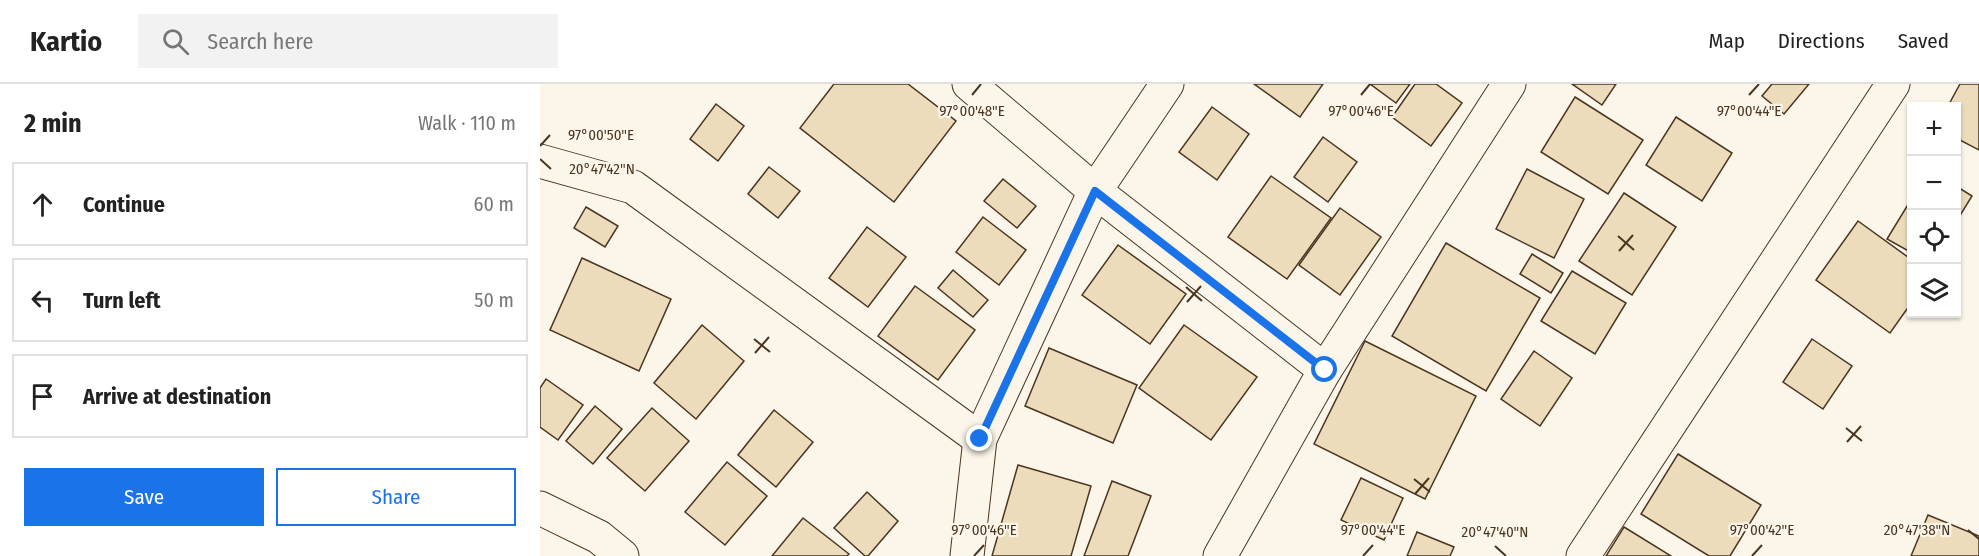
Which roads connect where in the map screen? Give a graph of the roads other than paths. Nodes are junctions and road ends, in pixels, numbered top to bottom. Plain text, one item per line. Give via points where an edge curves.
1 (969, 84) edge
2 (1167, 84) edge
3 (1509, 84) edge
4 (1887, 87) edge
5 (540, 161) edge
6 (1095, 191) junction
7 (1325, 370) junction
8 (980, 439) junction
9 (540, 508) edge
10 (622, 556) edge
11 (967, 556) edge
12 (1220, 556) edge
13 (1583, 556) edge

1 - 6 street
2 - 6 street
3 - 7 street
4 - 13 street
5 - 8 street via 633,187
6 - 7 street
6 - 8 street
7 - 12 street
8 - 11 street
9 - 10 street via 599,537

